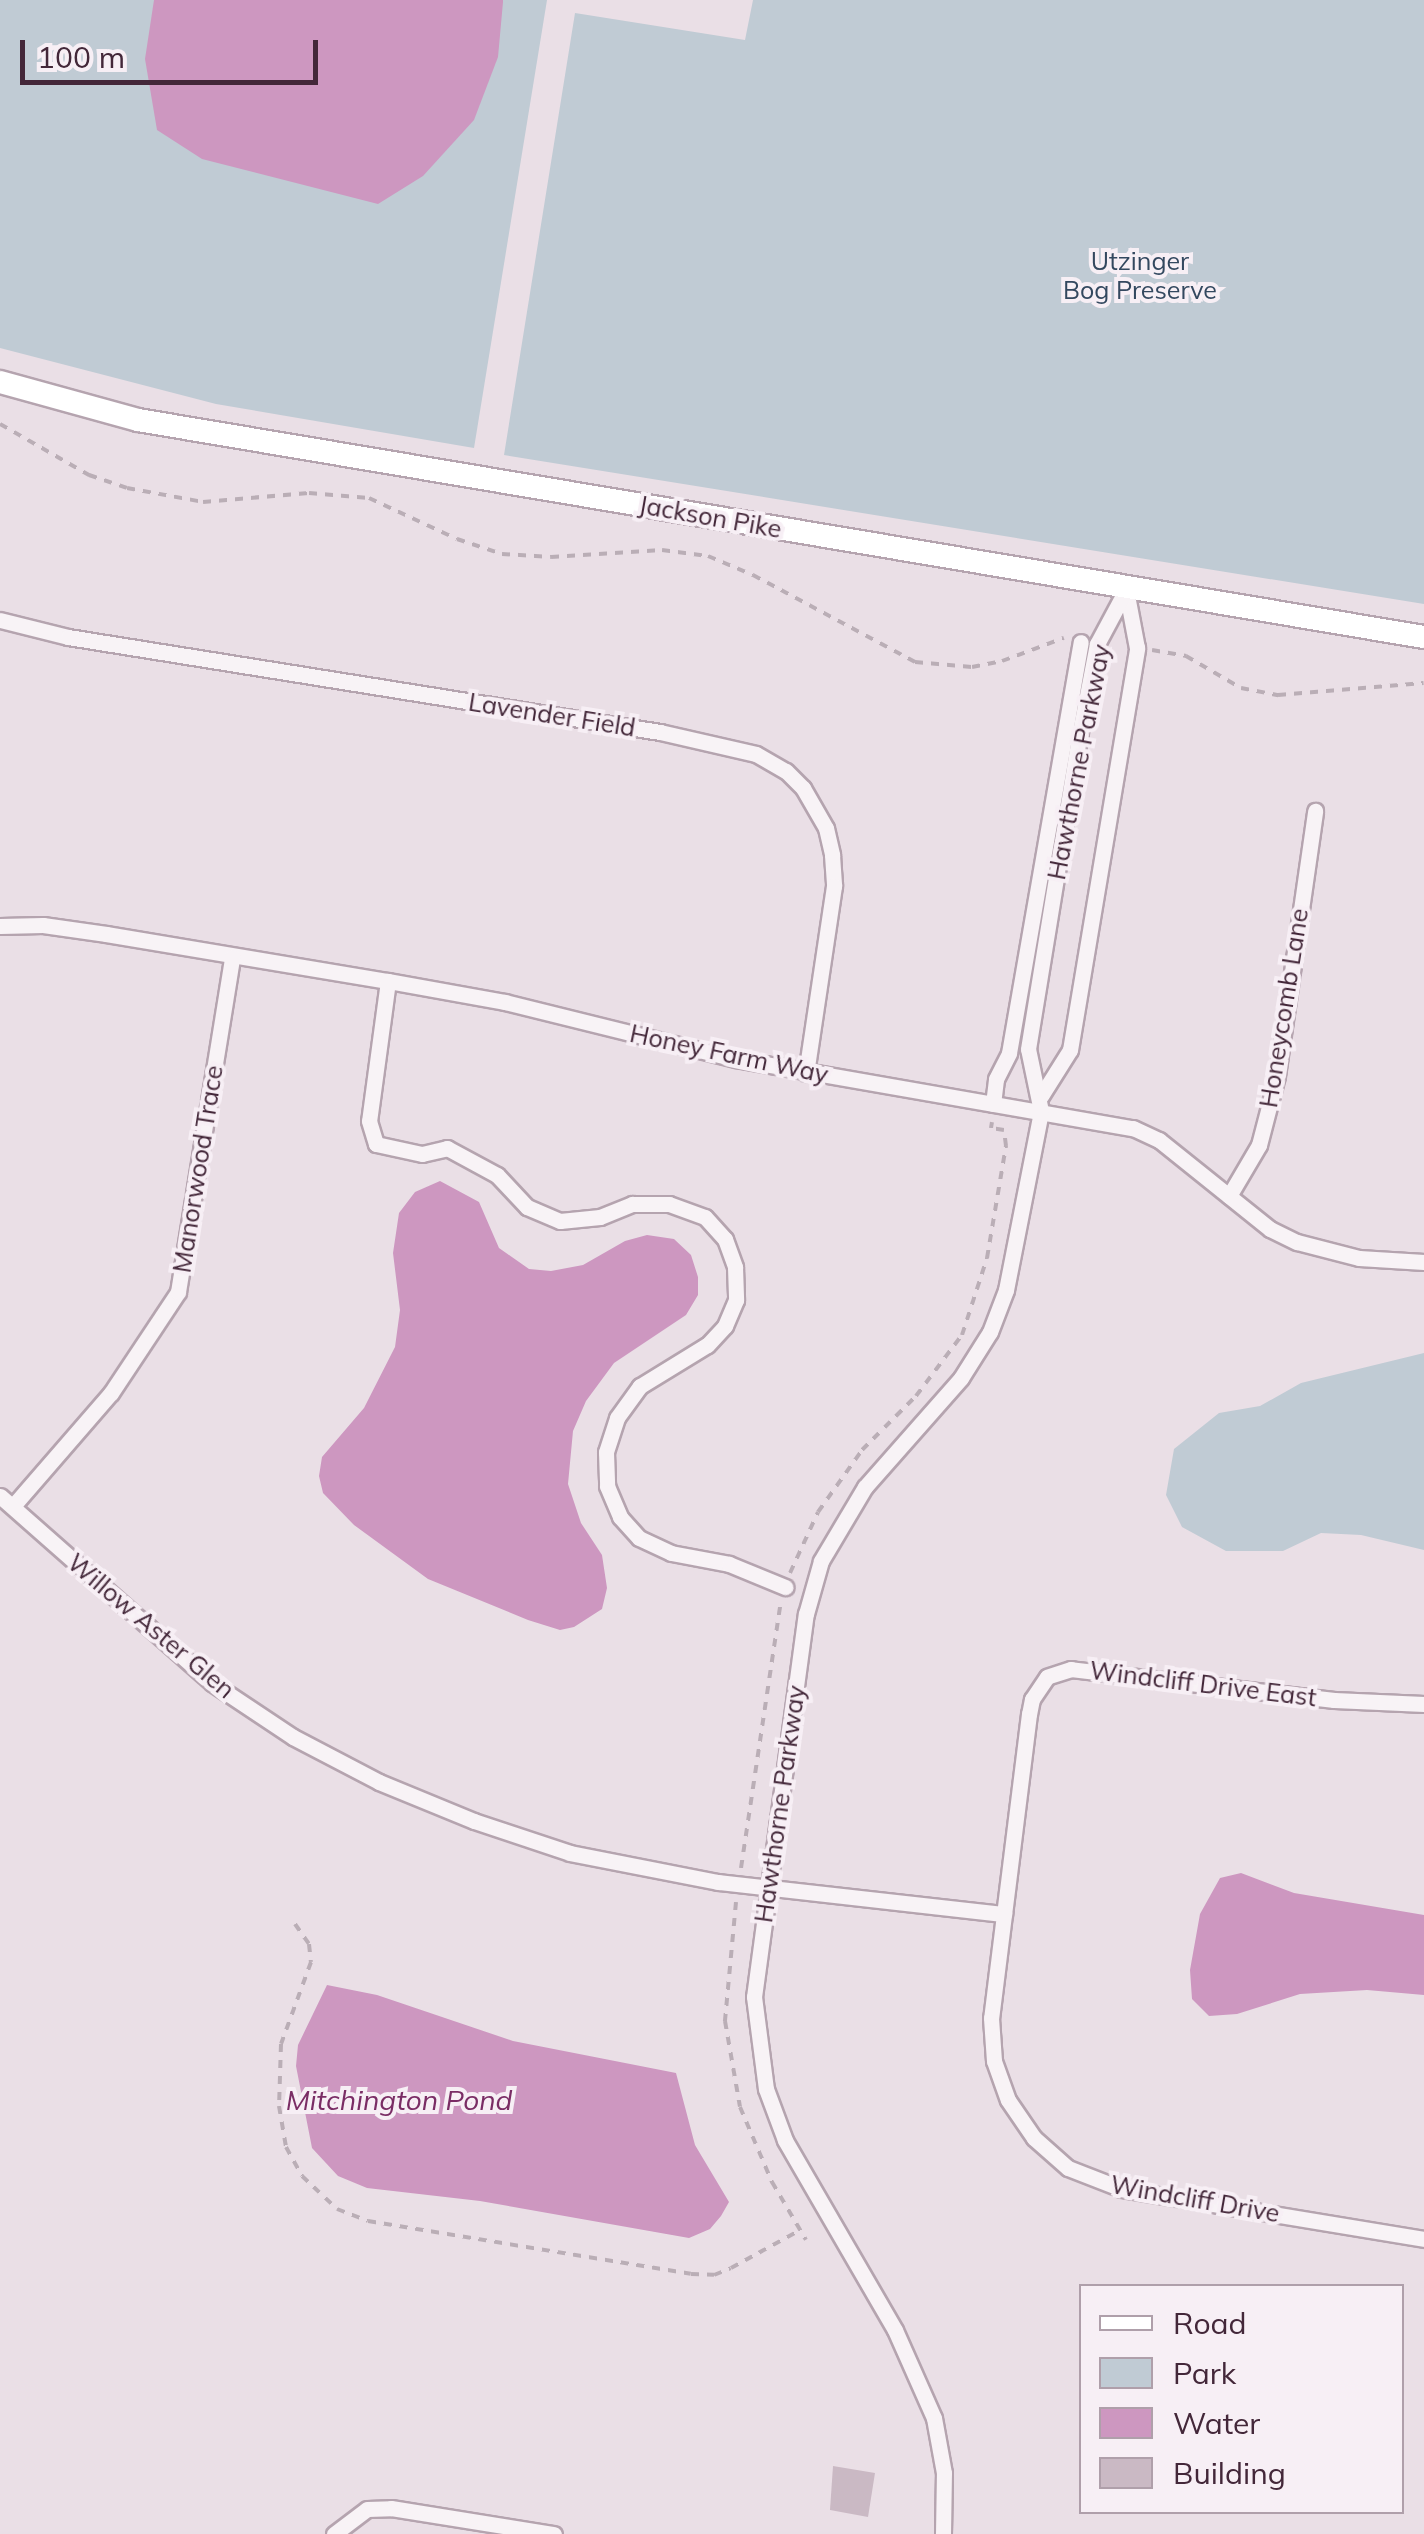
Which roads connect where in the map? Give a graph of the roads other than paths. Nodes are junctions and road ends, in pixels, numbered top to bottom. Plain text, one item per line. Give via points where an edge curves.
1 (0, 382) edge
2 (1126, 590) junction
3 (0, 620) edge
4 (1424, 638) edge
5 (1081, 642) road end
6 (1315, 811) dead end
7 (0, 926) edge
8 (232, 957) junction
9 (388, 981) junction
10 (806, 1073) junction
11 (1041, 1103) junction
12 (993, 1104) junction
13 (1229, 1196) junction
14 (1424, 1262) edge
15 (6, 1501) edge
16 (785, 1587) road end
17 (1424, 1704) edge
18 (770, 1887) junction
19 (1004, 1914) junction
20 (1424, 2239) edge
21 (334, 2534) edge
22 (554, 2534) edge
23 (943, 2534) edge

1 - 2 main road, Jackson Pike via 138,420
2 - 4 main road, Jackson Pike
2 - 11 street, Hawthorne Parkway via 1137,648 1070,1050
2 - 11 street, Hawthorne Parkway via 1098,644 1080,732 1028,1049
3 - 10 street, Lavender Field via 756,754 803,788 826,828 832,856 834,886
5 - 12 street via 1010,1053 996,1079
6 - 13 street, Honeycomb Lane via 1276,1076 1259,1146
7 - 8 street, Honey Farm Way via 58,927
8 - 9 street, Honey Farm Way
8 - 15 street, Manorwood Trace via 178,1292 111,1393
9 - 10 street, Honey Farm Way
9 - 16 street via 370,1120 376,1144 422,1154 448,1148 497,1175 527,1206 560,1221 600,1217 632,1204 669,1204 705,1217 725,1239 736,1300 725,1326 708,1345 640,1386 617,1418 606,1452 607,1486 620,1517 639,1538
10 - 12 street, Honey Farm Way
11 - 12 street, Honey Farm Way
11 - 13 street, Honey Farm Way via 1159,1140
11 - 18 street, Hawthorne Parkway via 1010,1275 990,1332 961,1378 865,1487 821,1561 806,1614
13 - 14 street, Honey Farm Way via 1297,1242 1359,1258
15 - 18 street, Willow Aster Glen via 212,1683 293,1737 379,1782 570,1853
17 - 19 street, Windcliff Drive East via 1058,1670 1032,1700
18 - 19 street, Willow Aster Glen
18 - 23 street, Hawthorne Parkway via 754,1997 766,2090 786,2140 921,2381 944,2473
19 - 20 street, Windcliff Drive via 991,2018 994,2060 1019,2120 1068,2168 1122,2189
21 - 22 street via 366,2509 390,2508

